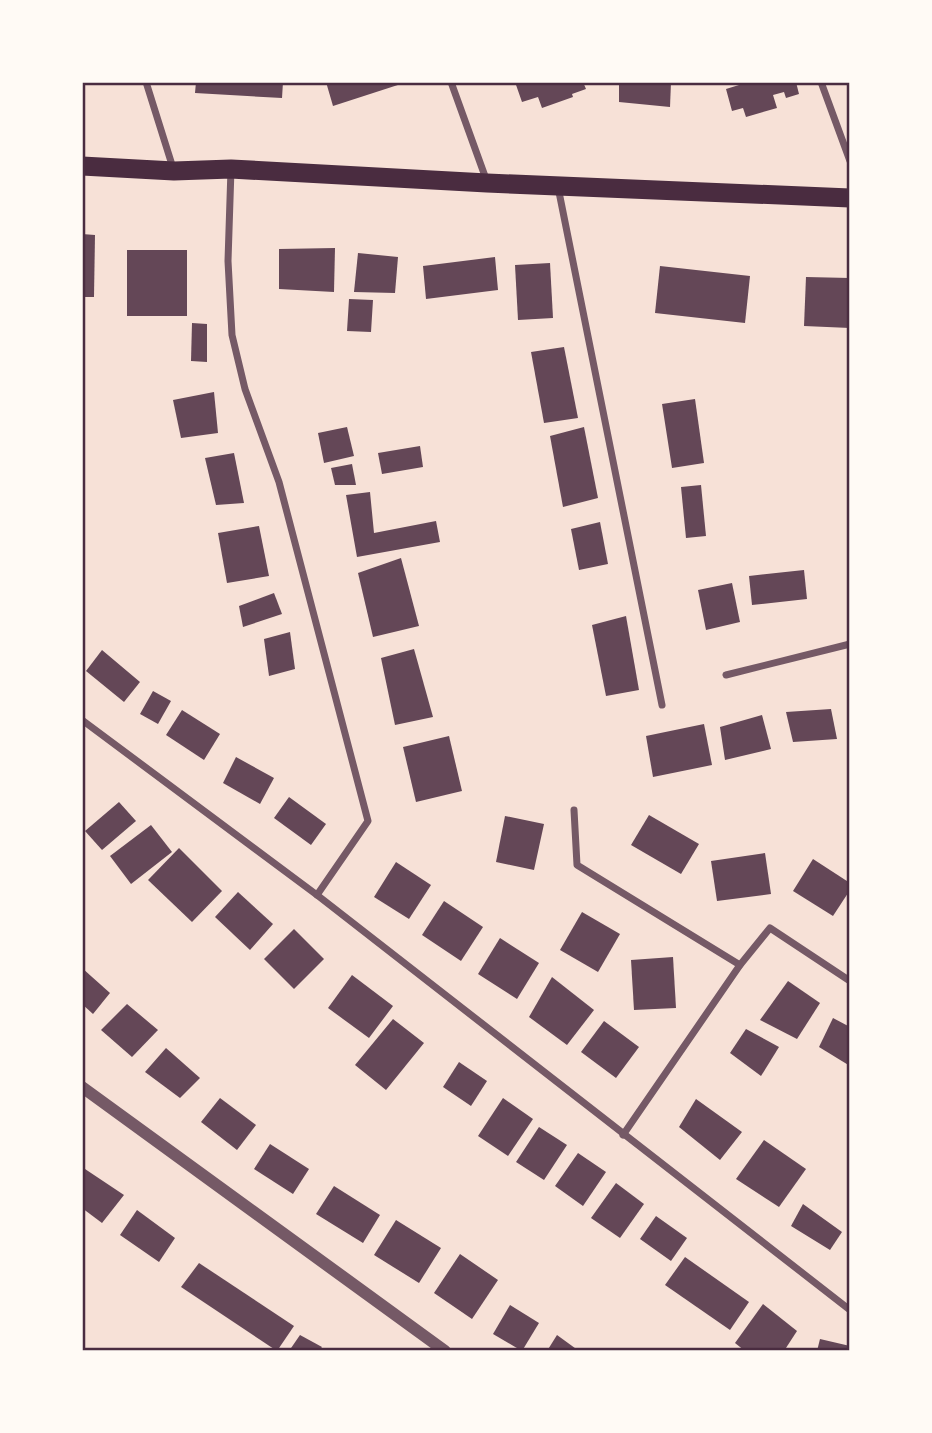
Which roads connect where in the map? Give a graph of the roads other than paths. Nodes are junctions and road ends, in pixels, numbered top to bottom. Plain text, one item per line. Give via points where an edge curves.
1 (146, 82) edge
2 (451, 82) edge
3 (821, 82) edge
4 (850, 160) edge
5 (82, 166) edge
6 (231, 169) junction
7 (174, 171) junction
8 (487, 183) junction
9 (558, 186) junction
10 (850, 198) edge
11 (850, 644) edge
12 (726, 675) dead end
13 (662, 705) dead end
14 (82, 720) edge
15 (575, 810) dead end
16 (317, 895) junction
17 (740, 965) junction
18 (850, 981) edge
19 (84, 1091) edge
20 (624, 1135) junction
21 (850, 1310) edge
22 (445, 1351) edge

1 - 7 street
2 - 8 street
3 - 4 street
5 - 7 highway
6 - 7 highway
6 - 8 highway
6 - 16 street via 228,261 232,335 245,388 279,482 368,821
8 - 9 highway
9 - 10 highway
9 - 13 street
11 - 12 street
14 - 16 street
15 - 17 street via 577,865
16 - 20 street
17 - 18 street via 770,928
17 - 20 street
19 - 22 street
20 - 21 street

